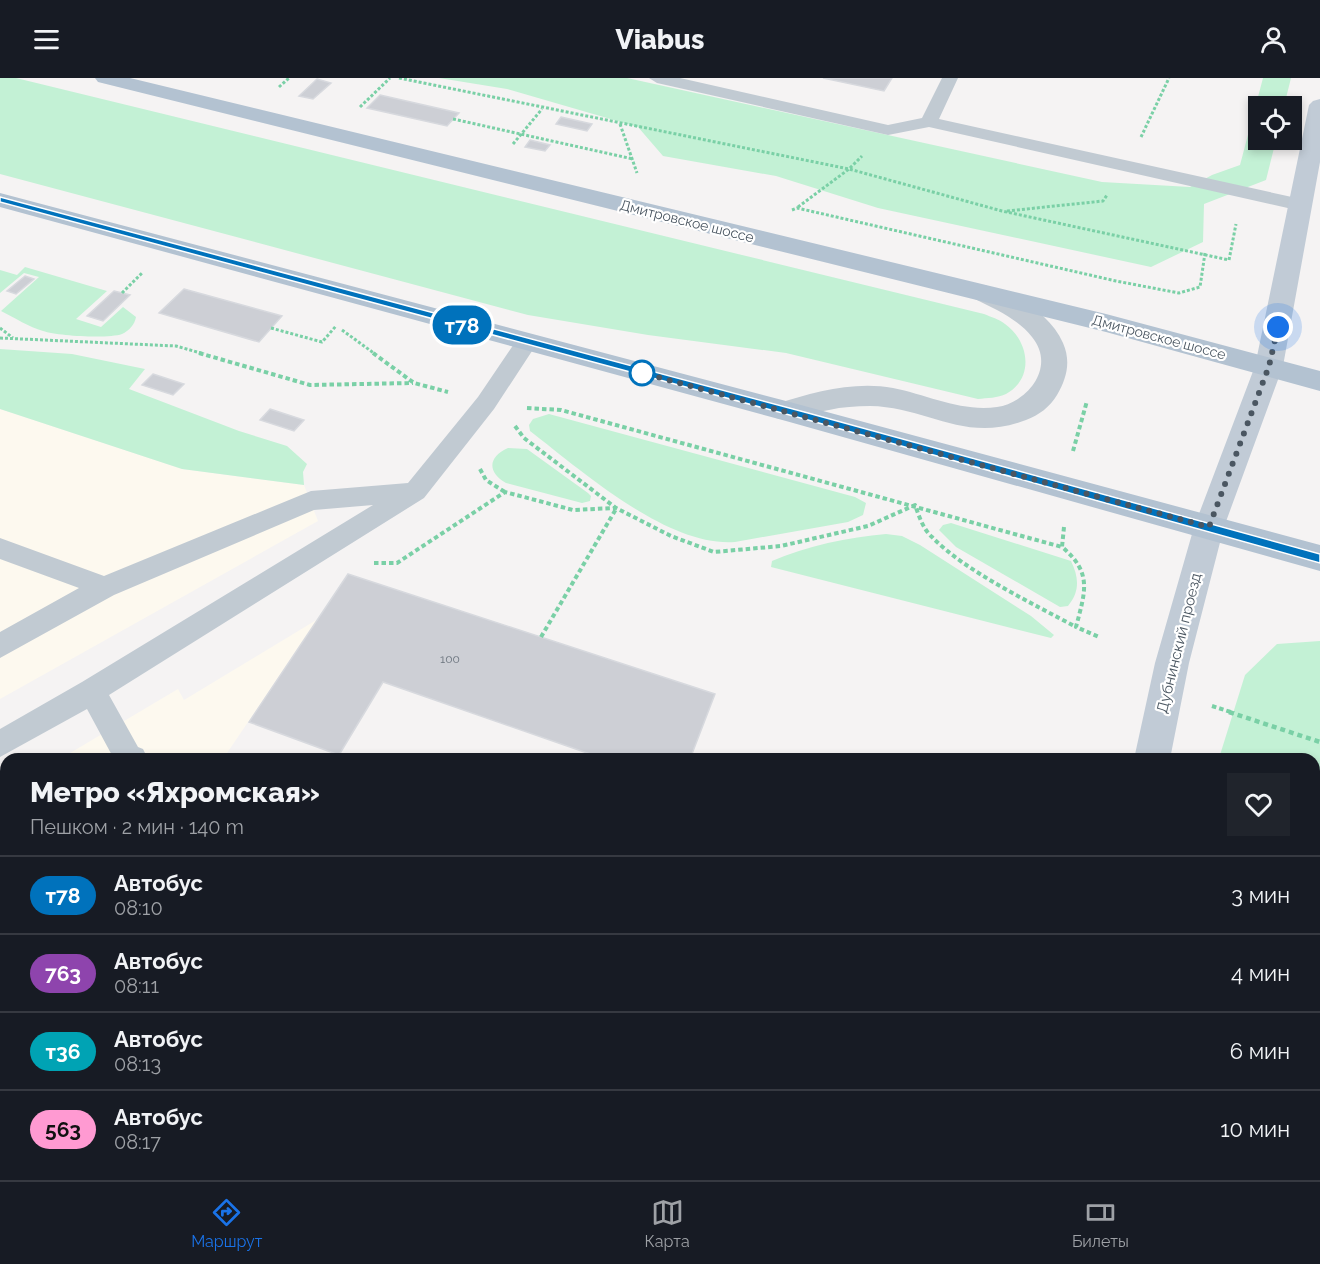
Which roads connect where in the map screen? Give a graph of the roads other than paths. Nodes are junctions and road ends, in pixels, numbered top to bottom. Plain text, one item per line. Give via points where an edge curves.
1 (105, 78) edge
2 (657, 78) edge
3 (950, 78) edge
4 (1320, 105) edge
5 (929, 122) junction
6 (0, 200) edge
7 (1301, 205) junction
8 (984, 293) junction
9 (526, 343) junction
10 (1269, 366) junction
11 (1320, 381) edge
12 (786, 411) junction
13 (414, 491) junction
14 (1209, 527) junction
15 (0, 548) edge
16 (1320, 558) edge
17 (105, 587) junction
18 (0, 646) edge
19 (92, 691) junction
20 (0, 744) edge
21 (125, 753) edge
22 (1153, 753) edge

1 - 8 main road, Дмитровское шоссе
2 - 5 lane via 888,130
3 - 5 lane
4 - 7 street
5 - 7 lane
6 - 9 main road
7 - 10 street
8 - 10 main road, Дмитровское шоссе
8 - 12 street via 1036,323 1054,354 1054,376 1029,409 993,417 966,417 873,395 823,400
9 - 12 main road
9 - 13 lane via 486,403
10 - 11 main road, Дмитровское шоссе
10 - 14 street
12 - 14 main road
13 - 17 lane via 310,501
13 - 19 lane
14 - 16 main road
14 - 22 street, Дубнинский проезд via 1172,663
15 - 17 lane
17 - 18 lane
19 - 20 lane
19 - 21 lane

